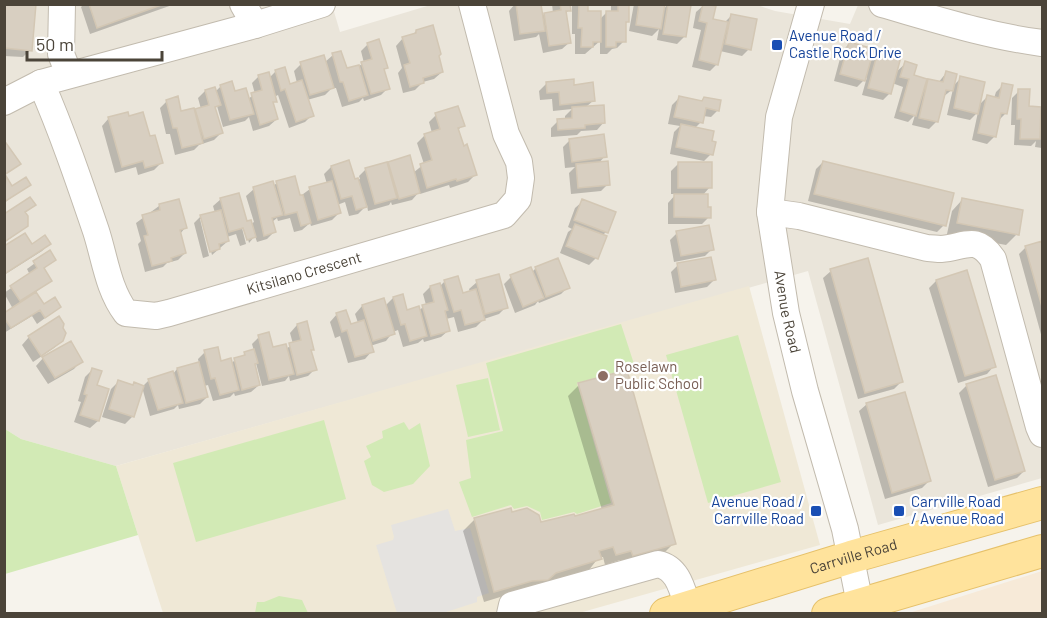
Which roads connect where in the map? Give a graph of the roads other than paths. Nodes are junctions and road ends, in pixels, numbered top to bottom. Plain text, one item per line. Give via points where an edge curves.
1 (62, 4) edge
2 (322, 4) edge
3 (472, 4) edge
4 (811, 4) edge
5 (882, 4) edge
6 (249, 15) edge
7 (1042, 43) edge
8 (69, 74) junction
9 (41, 83) junction
10 (4, 102) edge
11 (770, 212) junction
12 (1042, 434) edge
13 (1042, 503) edge
14 (1042, 550) edge
15 (850, 557) junction
16 (860, 609) edge
17 (677, 610) edge
18 (510, 614) edge
19 (828, 614) edge

1 - 8 street via 61,54
2 - 6 street
3 - 9 street, Kitsilano Crescent via 506,134 519,162 518,199 504,215 156,316 126,313 116,299
4 - 11 street, Avenue Road via 779,117
5 - 7 street via 975,30
6 - 8 street
8 - 9 street
9 - 10 street
11 - 12 street via 927,248 972,243 985,248 993,259
11 - 15 street, Avenue Road via 789,324
13 - 15 main road, Carrville Road
14 - 16 main road
15 - 16 street, Avenue Road
15 - 17 main road, Carrville Road
16 - 19 main road
17 - 18 street via 673,571 658,564 512,605

